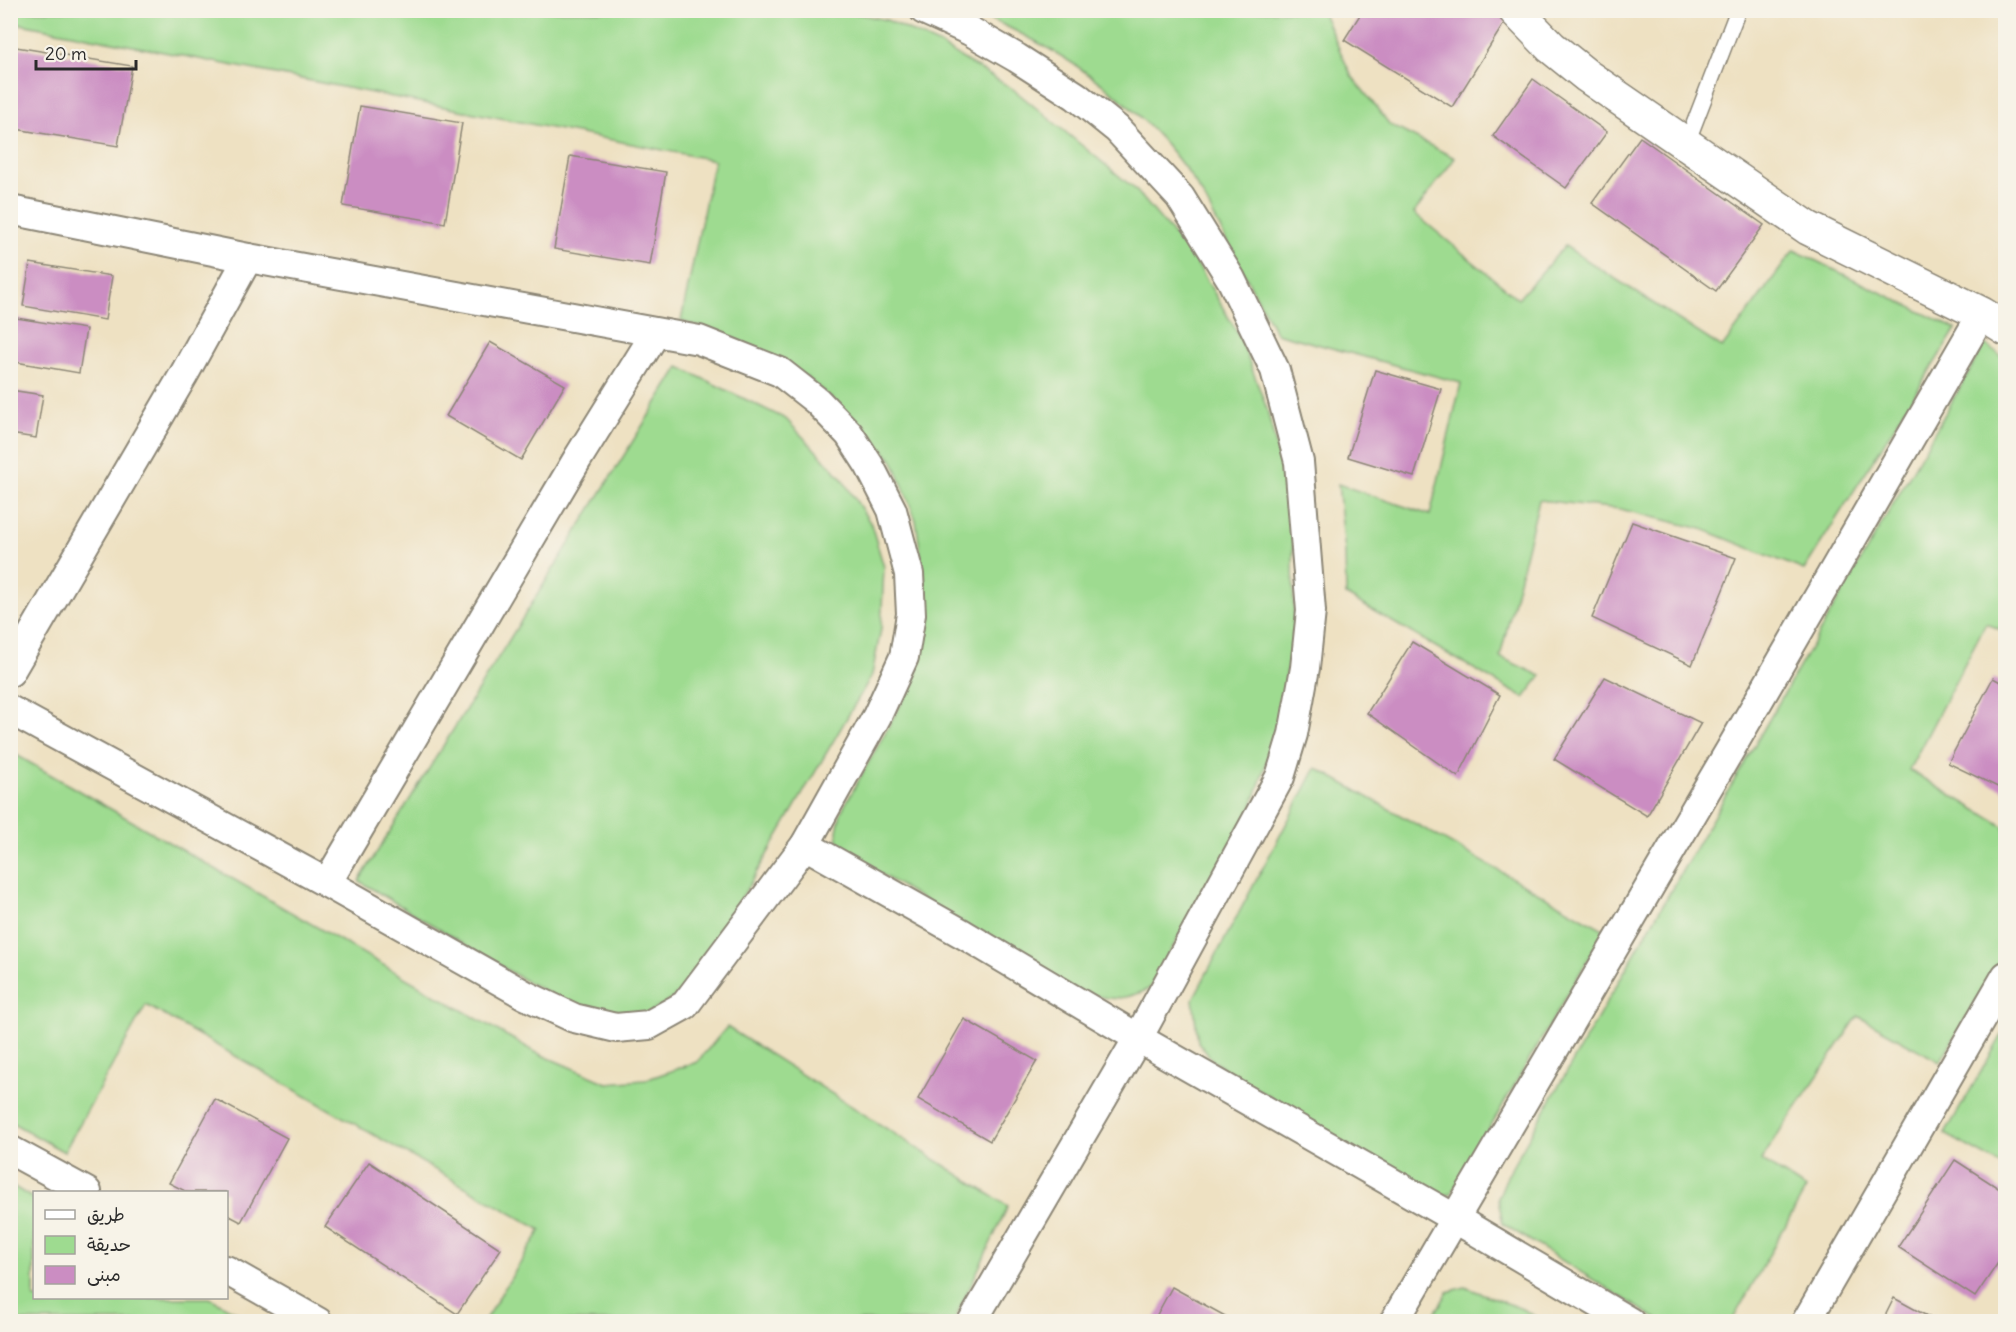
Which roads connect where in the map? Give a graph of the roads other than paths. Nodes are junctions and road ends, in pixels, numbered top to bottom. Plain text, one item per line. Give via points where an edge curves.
1 (924, 10) edge
2 (1515, 10) edge
3 (1738, 10) edge
4 (1686, 145) junction
5 (10, 210) edge
6 (248, 258) junction
7 (1994, 321) edge
8 (655, 334) junction
9 (10, 672) edge
10 (10, 710) edge
11 (805, 845) junction
12 (327, 883) junction
13 (2006, 976) edge
14 (1138, 1038) junction
15 (10, 1150) edge
16 (85, 1191) edge
17 (1454, 1218) junction
18 (228, 1271) edge
19 (318, 1322) edge
20 (972, 1322) edge
21 (1394, 1322) edge
22 (1630, 1322) edge
23 (1806, 1322) edge

1 - 14 street via 970,31 1076,96 1117,129 1180,197 1231,279 1275,369 1299,462 1311,610 1293,734 1280,777
2 - 4 street via 1587,76
3 - 4 lane
4 - 7 street via 1808,228
5 - 6 street
6 - 8 street
6 - 9 street
7 - 17 street via 1730,750
8 - 11 street via 699,340 780,372 817,401 849,434 892,510 909,574 911,614 904,657 877,716
8 - 12 street
10 - 12 street
11 - 12 street via 685,1005 650,1025 616,1028 574,1018 525,995
11 - 14 street
13 - 23 street
14 - 17 street
14 - 20 street
15 - 16 street
17 - 21 street
17 - 22 street
18 - 19 street

